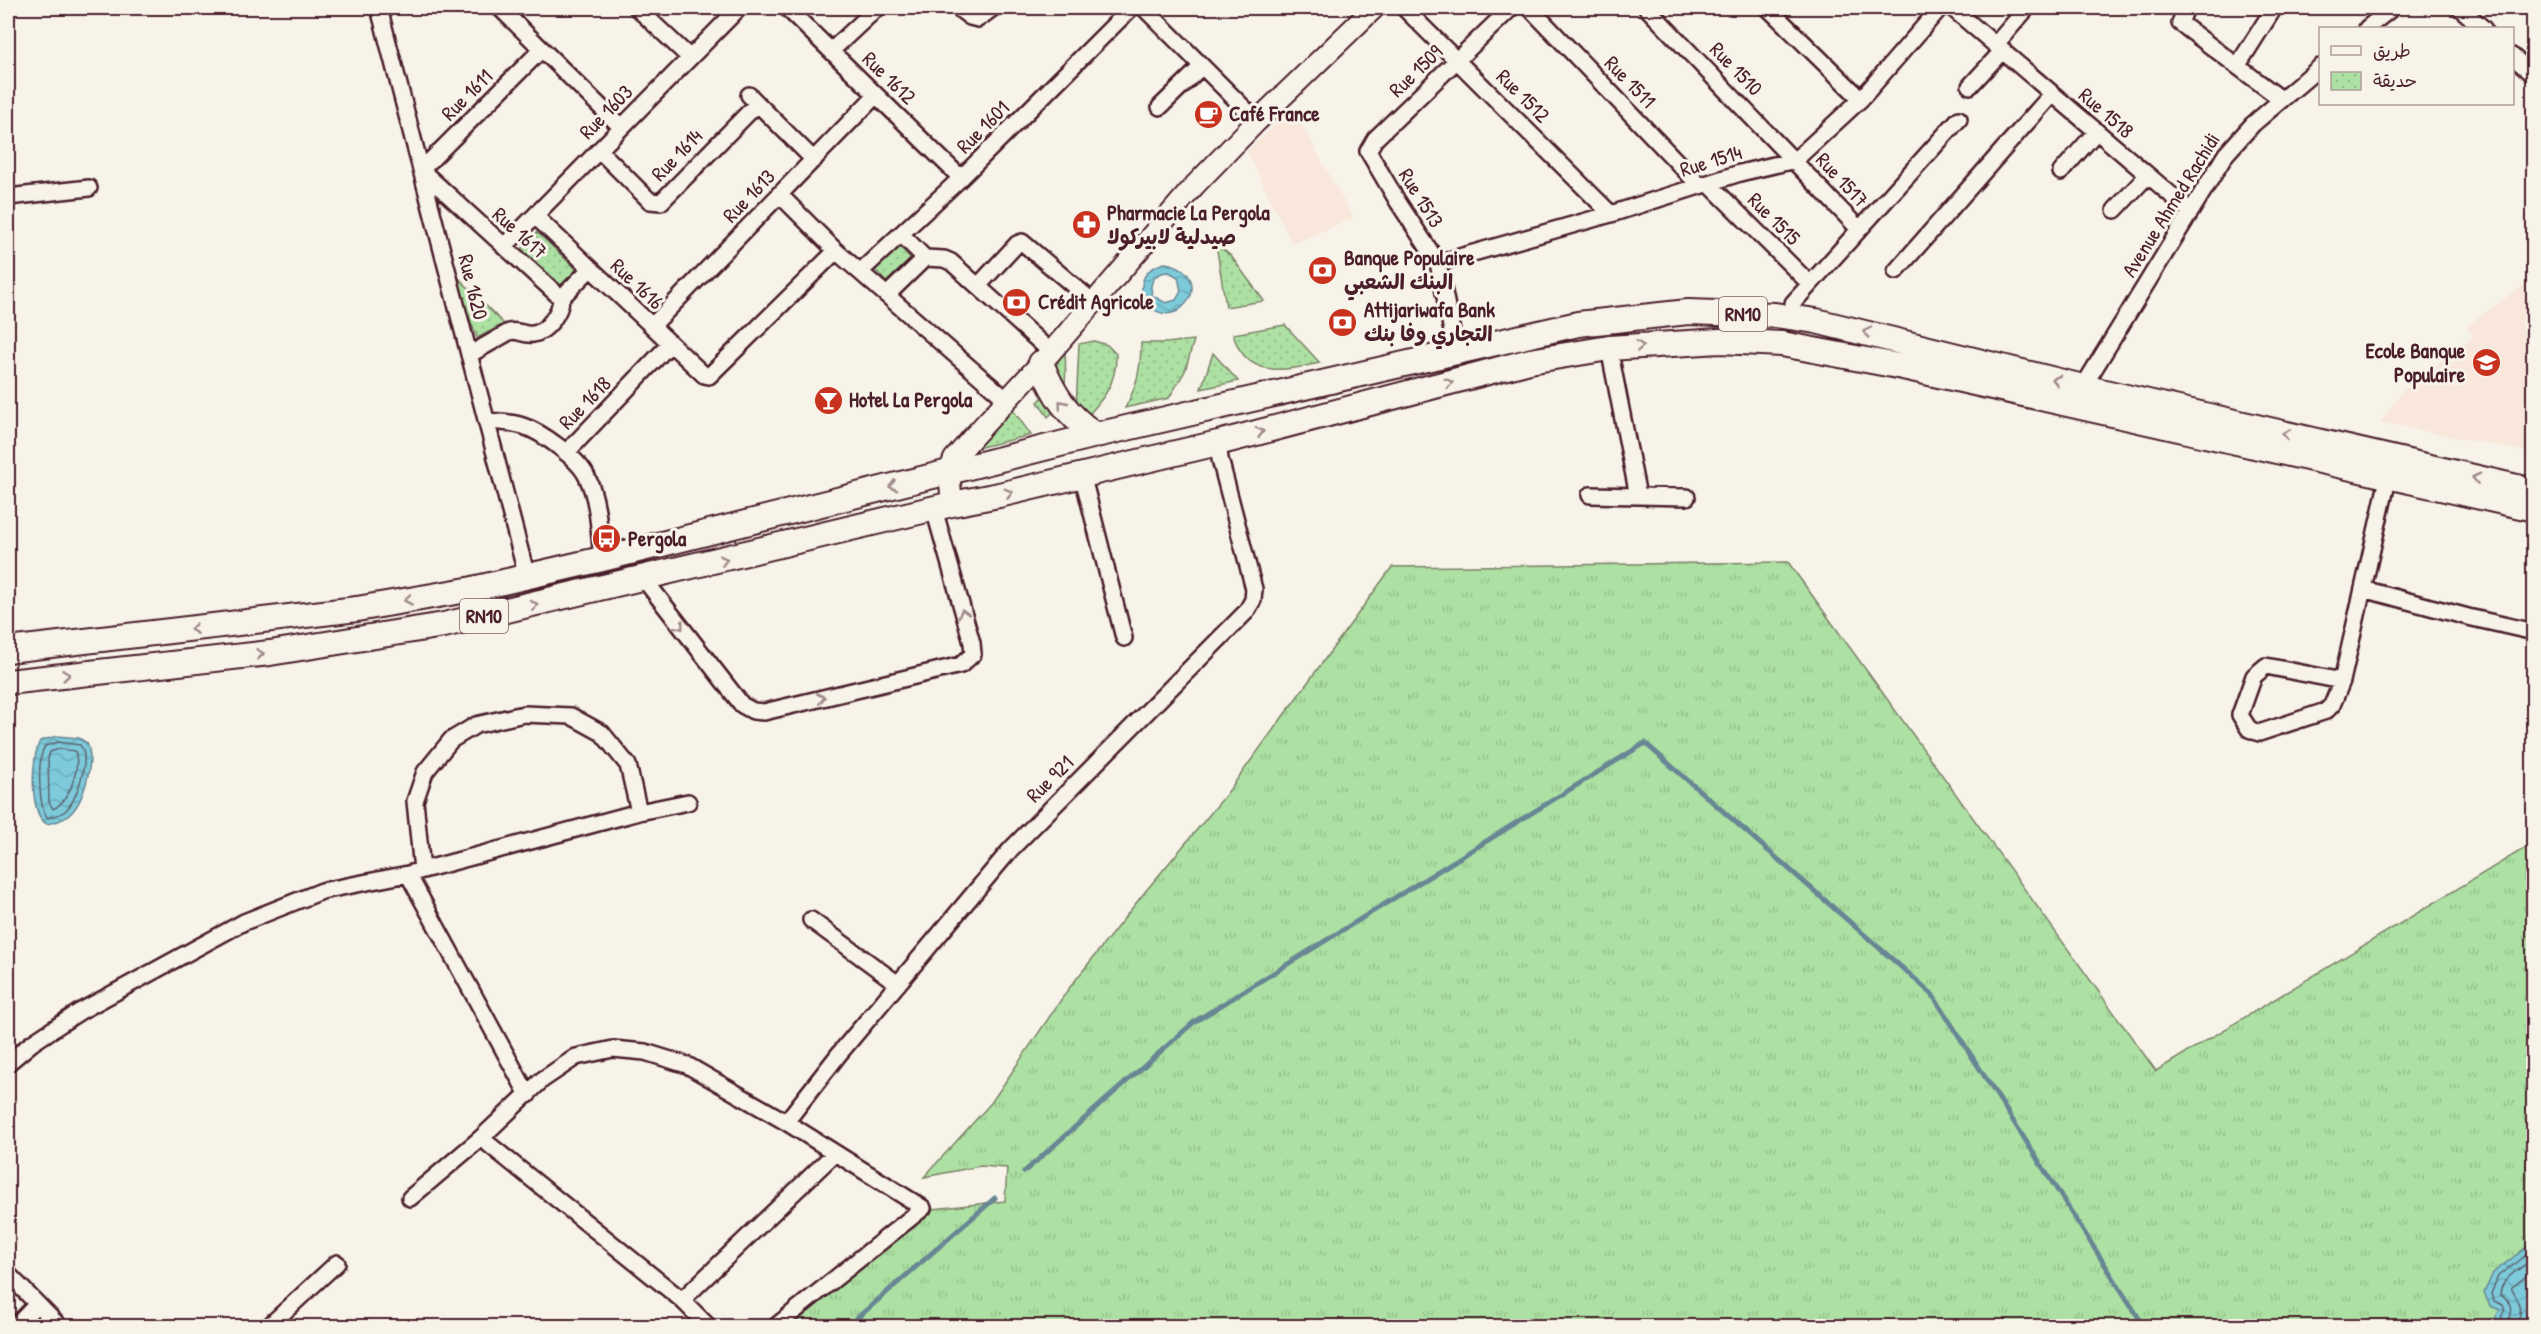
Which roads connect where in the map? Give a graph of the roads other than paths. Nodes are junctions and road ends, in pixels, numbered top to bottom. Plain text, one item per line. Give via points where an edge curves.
1 (379, 8) edge
2 (500, 8) edge
3 (637, 8) edge
4 (739, 8) edge
5 (787, 8) edge
6 (877, 8) edge
7 (958, 8) edge
8 (993, 8) edge
9 (1131, 8) edge
10 (1144, 8) edge
11 (1374, 8) edge
12 (1404, 8) edge
13 (1511, 8) edge
14 (1530, 8) edge
15 (1647, 8) edge
16 (1768, 8) edge
17 (1940, 8) edge
18 (1952, 8) edge
19 (2027, 8) edge
20 (2274, 8) edge
21 (2392, 8) edge
22 (2460, 8) edge
23 (2184, 12) edge
24 (2368, 27) edge
25 (2482, 27) edge
26 (2000, 47) junction
27 (542, 49) junction
28 (831, 51) junction
29 (689, 57) junction
30 (2514, 58) edge
31 (1457, 60) junction
32 (2238, 65) junction
33 (1201, 67) junction
34 (2319, 68) edge
35 (2534, 75) edge
36 (1970, 86) dead end
37 (2052, 94) junction
38 (876, 95) junction
39 (1861, 99) junction
40 (2281, 99) junction
41 (1160, 107) dead end
42 (1959, 119) dead end
43 (1257, 121) junction
44 (620, 126) junction
45 (2096, 132) junction
46 (1375, 139) joint
47 (598, 150) junction
48 (814, 160) junction
49 (1795, 160) junction
50 (421, 170) junction
51 (2061, 172) dead end
52 (2147, 176) junction
53 (961, 178) junction
54 (1704, 184) junction
55 (89, 188) dead end
56 (779, 194) junction
57 (8, 197) edge
58 (2115, 210) dead end
59 (2190, 212) junction
60 (1611, 214) junction
61 (535, 216) junction
62 (1859, 229) junction
63 (901, 234) junction
64 (504, 247) junction
65 (836, 251) junction
66 (925, 258) junction
67 (1438, 264) junction
68 (590, 269) junction
69 (861, 271) junction
70 (1896, 271) dead end
71 (1810, 284) junction
72 (978, 286) junction
73 (887, 296) junction
74 (561, 298) junction
75 (1094, 302) junction
76 (1793, 303) dead end
77 (652, 326) junction
78 (670, 344) junction
79 (1609, 348) junction
80 (1456, 351) junction
81 (469, 355) junction
82 (1046, 358) junction
83 (2083, 387) junction
84 (1007, 400) junction
85 (486, 421) junction
86 (1096, 435) junction
87 (1218, 443) junction
88 (566, 453) junction
89 (2391, 467) junction
90 (949, 472) junction
91 (1082, 474) junction
92 (2534, 490) edge
93 (1590, 495) dead end
94 (1638, 496) junction
95 (1687, 497) dead end
96 (943, 506) junction
97 (2534, 509) edge
98 (602, 559) junction
99 (527, 577) junction
100 (644, 579) junction
101 (2364, 589) junction
102 (440, 594) junction
103 (444, 625) junction
104 (2534, 632) edge
105 (1124, 638) dead end
106 (8, 650) edge
107 (2343, 681) junction
108 (8, 682) edge
109 (688, 802) dead end
110 (639, 812) junction
111 (415, 872) junction
112 (811, 920) dead end
113 (898, 984) junction
114 (8, 1063) edge
115 (528, 1095) junction
116 (786, 1122) junction
117 (481, 1138) junction
118 (835, 1153) junction
119 (410, 1198) dead end
120 (337, 1263) dead end
121 (8, 1274) edge
122 (682, 1300) junction
123 (37, 1304) junction
124 (16, 1326) edge
125 (59, 1326) edge
126 (269, 1326) edge
127 (708, 1326) edge
128 (776, 1326) edge

1 - 50 street, Rue 1620
2 - 27 street
3 - 29 street
4 - 29 street, Rue 1603
5 - 28 street, Rue 1612
6 - 28 street
7 - 8 street via 978,19
9 - 53 street, Rue 1601
10 - 33 street
11 - 43 street
12 - 31 street, Rue 1512
13 - 31 street, Rue 1509
14 - 54 street, Rue 1511
15 - 49 street, Rue 1510
16 - 39 street
17 - 39 street, Rue 1514
18 - 26 street, Rue 1518
19 - 26 street
20 - 32 street
21 - 24 street
22 - 25 street
23 - 32 street via 2180,23
26 - 36 street
26 - 37 street, Rue 1518
27 - 44 street
27 - 50 street, Rue 1611
28 - 38 street, Rue 1612
29 - 44 street, Rue 1603
30 - 35 street
31 - 46 street, Rue 1509
31 - 60 street, Rue 1512
32 - 40 street
33 - 41 street
33 - 43 street
34 - 40 street, Avenue Ahmed Rachidi
37 - 45 street, Rue 1518
37 - 70 street
38 - 48 street, Rue 1613
38 - 53 street, Rue 1612
39 - 49 street, Rue 1514
40 - 59 street, Avenue Ahmed Rachidi via 2239,137
42 - 62 street
43 - 75 street via 1174,208
44 - 47 street, Rue 1603
45 - 51 street
45 - 52 street, Rue 1518
46 - 67 street, Rue 1513 via 1369,147 1370,156
47 - 48 street, Rue 1614 via 650,201 661,202 753,99
47 - 61 street, Rue 1603
48 - 56 street, Rue 1613
49 - 54 street, Rue 1514
49 - 62 street, Rue 1517
50 - 64 street, Rue 1617
50 - 81 street, Rue 1620
52 - 58 street
52 - 59 street, Rue 1518
53 - 63 street, Rue 1601
54 - 60 street, Rue 1514
54 - 71 street, Rue 1515
55 - 57 street
56 - 65 street
56 - 77 street, Rue 1613
59 - 83 street, Avenue Ahmed Rachidi
60 - 67 street, Rue 1514
61 - 64 street, Rue 1603
61 - 68 street, Rue 1616
62 - 71 street
63 - 66 street
63 - 69 street, Rue 1601
64 - 74 street, Rue 1617
65 - 69 street
65 - 78 street, Rue 1616 via 713,374 704,375
66 - 72 street via 951,262
66 - 73 street
67 - 80 street, Rue 1513
68 - 74 street
68 - 77 street, Rue 1616
69 - 73 street
71 - 76 street
72 - 75 street via 1022,242
72 - 82 street
73 - 84 street
74 - 81 street via 559,311 538,332 514,330
75 - 82 street
77 - 78 street, Rue 1616
78 - 88 street, Rue 1618
87 -> 79 main road, RN10 via 1530,361
79 -> 89 main road, RN10 via 1720,341 1782,344
79 - 94 street
83 -> 80 main road, RN10 via 1885,336 1775,315 1688,312 1635,316 1578,324
80 - 86 main road, RN10
81 - 85 street, Rue 1620
82 - 84 street
86 -> 82 main road via 1052,392
89 -> 83 main road, RN10
84 - 90 street via 954,459
85 - 88 street, Rue 1618 via 522,426
85 - 99 street, Rue 1620
86 - 90 main road, RN10
87 - 91 main road, RN10
87 - 113 street, Rue 921 via 1254,589 1246,612 1011,849
88 - 98 street via 586,475 594,496
92 -> 89 main road, RN10
89 - 97 main road, RN10
89 - 101 street
90 - 96 street
90 -> 98 main road, RN10
96 -> 91 main road, RN10
91 - 105 street
93 - 94 street
94 - 95 street
100 -> 96 main road, RN10
100 -> 96 street via 742,705 753,711 764,712 961,665 973,654 972,643
98 - 99 main road, RN10
99 - 102 main road, RN10
103 -> 100 main road, RN10
101 - 104 street
101 - 107 street
102 - 103 main road
102 -> 106 main road, RN10 via 357,609
108 -> 103 main road, RN10 via 270,653
107 - 107 street via 2326,711 2265,732 2249,729 2241,715 2254,676 2266,666
109 - 110 street
110 - 111 street
110 - 111 street via 628,765 602,733 571,716 524,714 476,725 451,740 425,772 415,801
111 - 114 street via 322,891 244,922 79,1012
111 - 115 street
112 - 113 street
113 - 116 street, Rue 921
115 - 116 street via 542,1080 576,1057 613,1049 645,1052 687,1065
115 - 117 street
116 - 118 street
117 - 119 street
117 - 122 street
118 - 122 street
118 - 128 street via 923,1208
120 - 126 street
121 - 123 street
122 - 127 street
123 - 124 street
123 - 125 street

